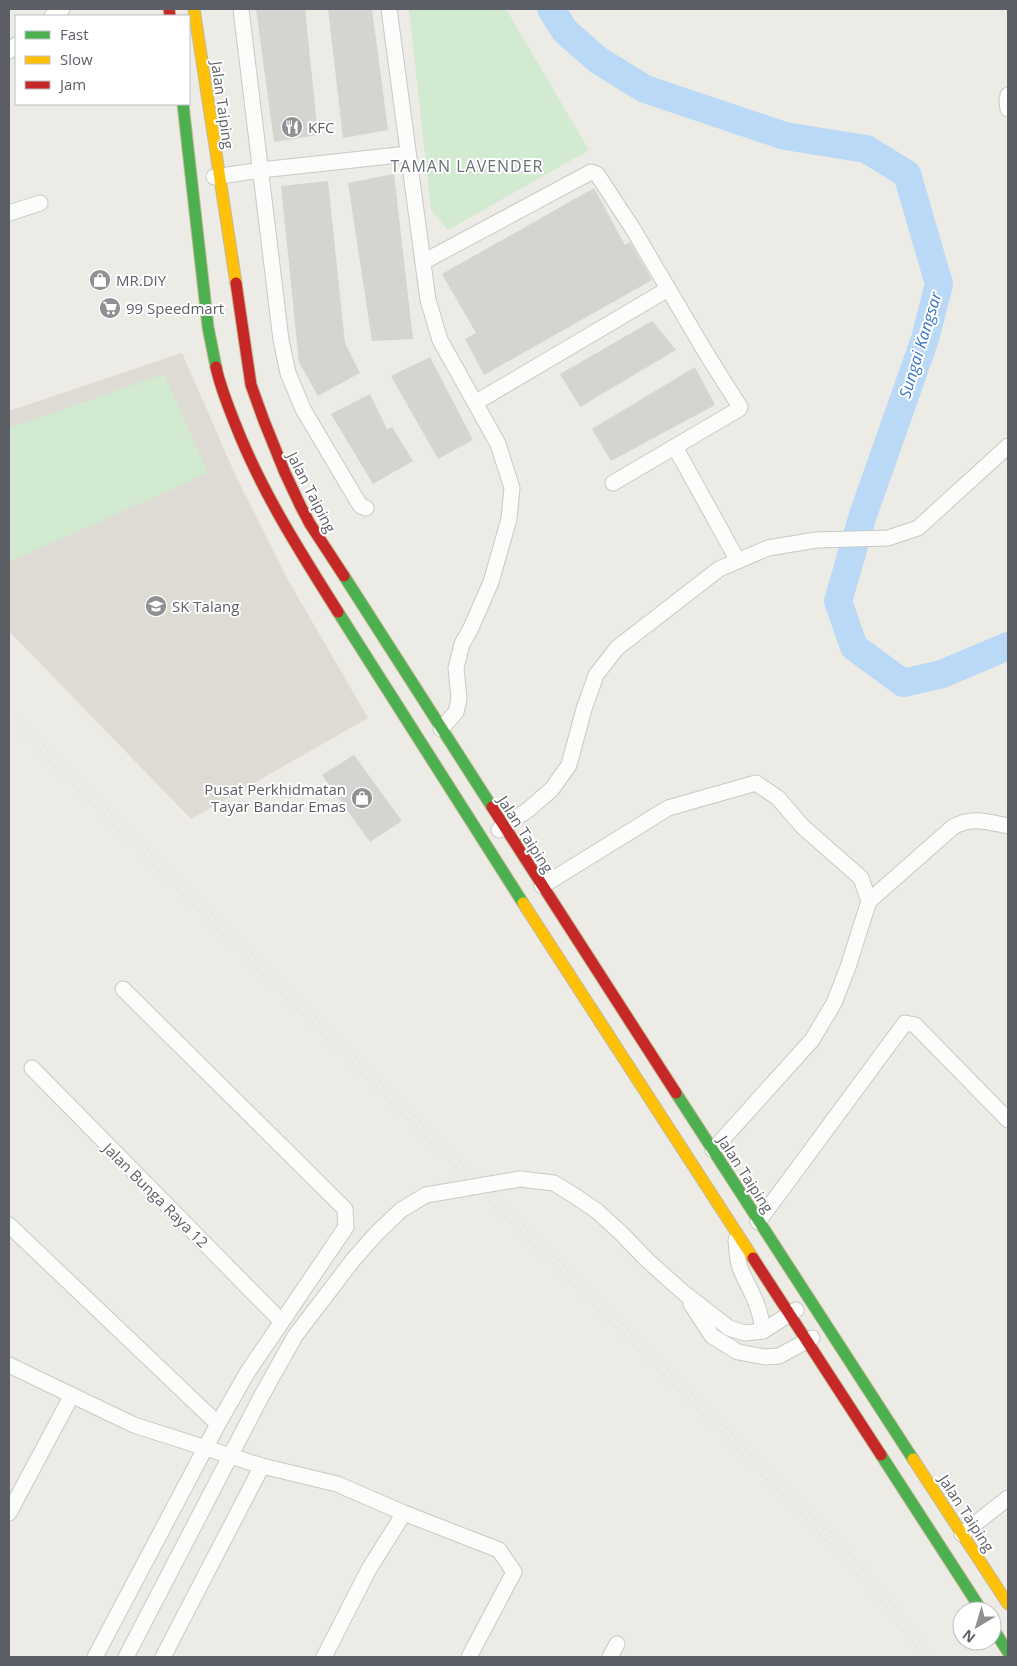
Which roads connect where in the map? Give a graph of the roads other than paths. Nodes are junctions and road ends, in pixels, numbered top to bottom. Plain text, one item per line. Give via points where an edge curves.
1 (194, 9) edge
2 (241, 9) edge
3 (389, 9) edge
4 (1008, 95) edge
5 (182, 105) edge
6 (1008, 109) edge
7 (408, 154) junction
8 (261, 170) junction
9 (218, 177) junction
10 (192, 180) junction
11 (40, 203) dead end
12 (9, 213) edge
13 (423, 262) junction
14 (668, 289) junction
15 (476, 403) junction
16 (1008, 446) edge
17 (675, 447) junction
18 (613, 483) dead end
19 (366, 508) dead end
20 (738, 561) junction
21 (441, 729) junction
22 (1008, 826) edge
23 (504, 827) junction
24 (483, 840) junction
25 (542, 886) junction
26 (869, 901) junction
27 (123, 989) dead end
28 (32, 1068) dead end
29 (1008, 1120) edge
30 (713, 1150) junction
31 (758, 1222) junction
32 (9, 1225) edge
33 (734, 1229) junction
34 (684, 1293) junction
35 (811, 1302) junction
36 (789, 1314) junction
37 (281, 1321) junction
38 (828, 1328) junction
39 (763, 1331) junction
40 (806, 1341) junction
41 (9, 1364) edge
42 (72, 1396) junction
43 (218, 1424) junction
44 (204, 1448) junction
45 (232, 1456) junction
46 (262, 1466) junction
47 (1008, 1498) edge
48 (9, 1513) edge
49 (404, 1513) junction
50 (962, 1534) junction
51 (975, 1601) edge
52 (1008, 1604) edge
53 (95, 1657) edge
54 (126, 1657) edge
55 (162, 1657) edge
56 (324, 1657) edge
57 (469, 1657) edge

1 - 9 highway, Jalan Taiping
2 - 8 street
3 - 7 street
4 - 6 street
5 - 10 highway
7 - 8 street
7 - 13 street
8 - 9 street
8 - 19 street via 281,340 288,373 303,409 358,502
9 - 10 street
9 - 21 highway, Jalan Taiping via 251,386 269,439 310,524
10 - 24 highway via 208,327 220,384 246,452 287,531
11 - 12 street
13 - 14 street via 591,172 600,178
13 - 15 street via 428,300 440,340
14 - 15 street
14 - 17 street via 740,407
15 - 21 street via 498,444 512,488 510,519 491,582 462,644 456,668 460,699 456,712
16 - 20 street via 918,528 888,538 816,540 768,548
17 - 18 street
17 - 20 street
20 - 23 street via 719,569 617,648 596,675 569,765 552,789
21 - 23 highway, Jalan Taiping
22 - 26 street via 980,820 961,822
23 - 24 street
23 - 25 highway, Jalan Taiping
24 - 33 highway
25 - 26 street via 668,808 756,783 778,798 802,826 861,878
25 - 30 highway, Jalan Taiping
26 - 30 street via 834,1003 812,1040
27 - 37 street via 345,1209 346,1227
28 - 37 street, Jalan Bunga Raya 12
29 - 31 street via 915,1025 905,1023
30 - 31 highway, Jalan Taiping
31 - 35 highway, Jalan Taiping
32 - 43 street
33 - 36 highway
33 - 39 street via 739,1266 756,1299
34 - 39 street via 729,1328 745,1333
34 - 40 street via 712,1336 738,1352 779,1356
34 - 45 street, bridge via 616,1228 554,1183 520,1179 426,1195 401,1210 376,1234 296,1336
35 - 36 street
35 - 38 highway, Jalan Taiping
36 - 39 street
36 - 40 highway
37 - 43 street
38 - 40 street
38 - 50 highway, Jalan Taiping
40 - 51 highway
41 - 42 street
42 - 44 street via 134,1425
42 - 48 street
43 - 44 street
44 - 45 street
44 - 53 street
45 - 46 street
45 - 54 street
46 - 49 street via 338,1484
46 - 55 street
47 - 50 street
49 - 56 street via 369,1569
49 - 57 street via 499,1550 514,1572
50 - 52 highway, Jalan Taiping

